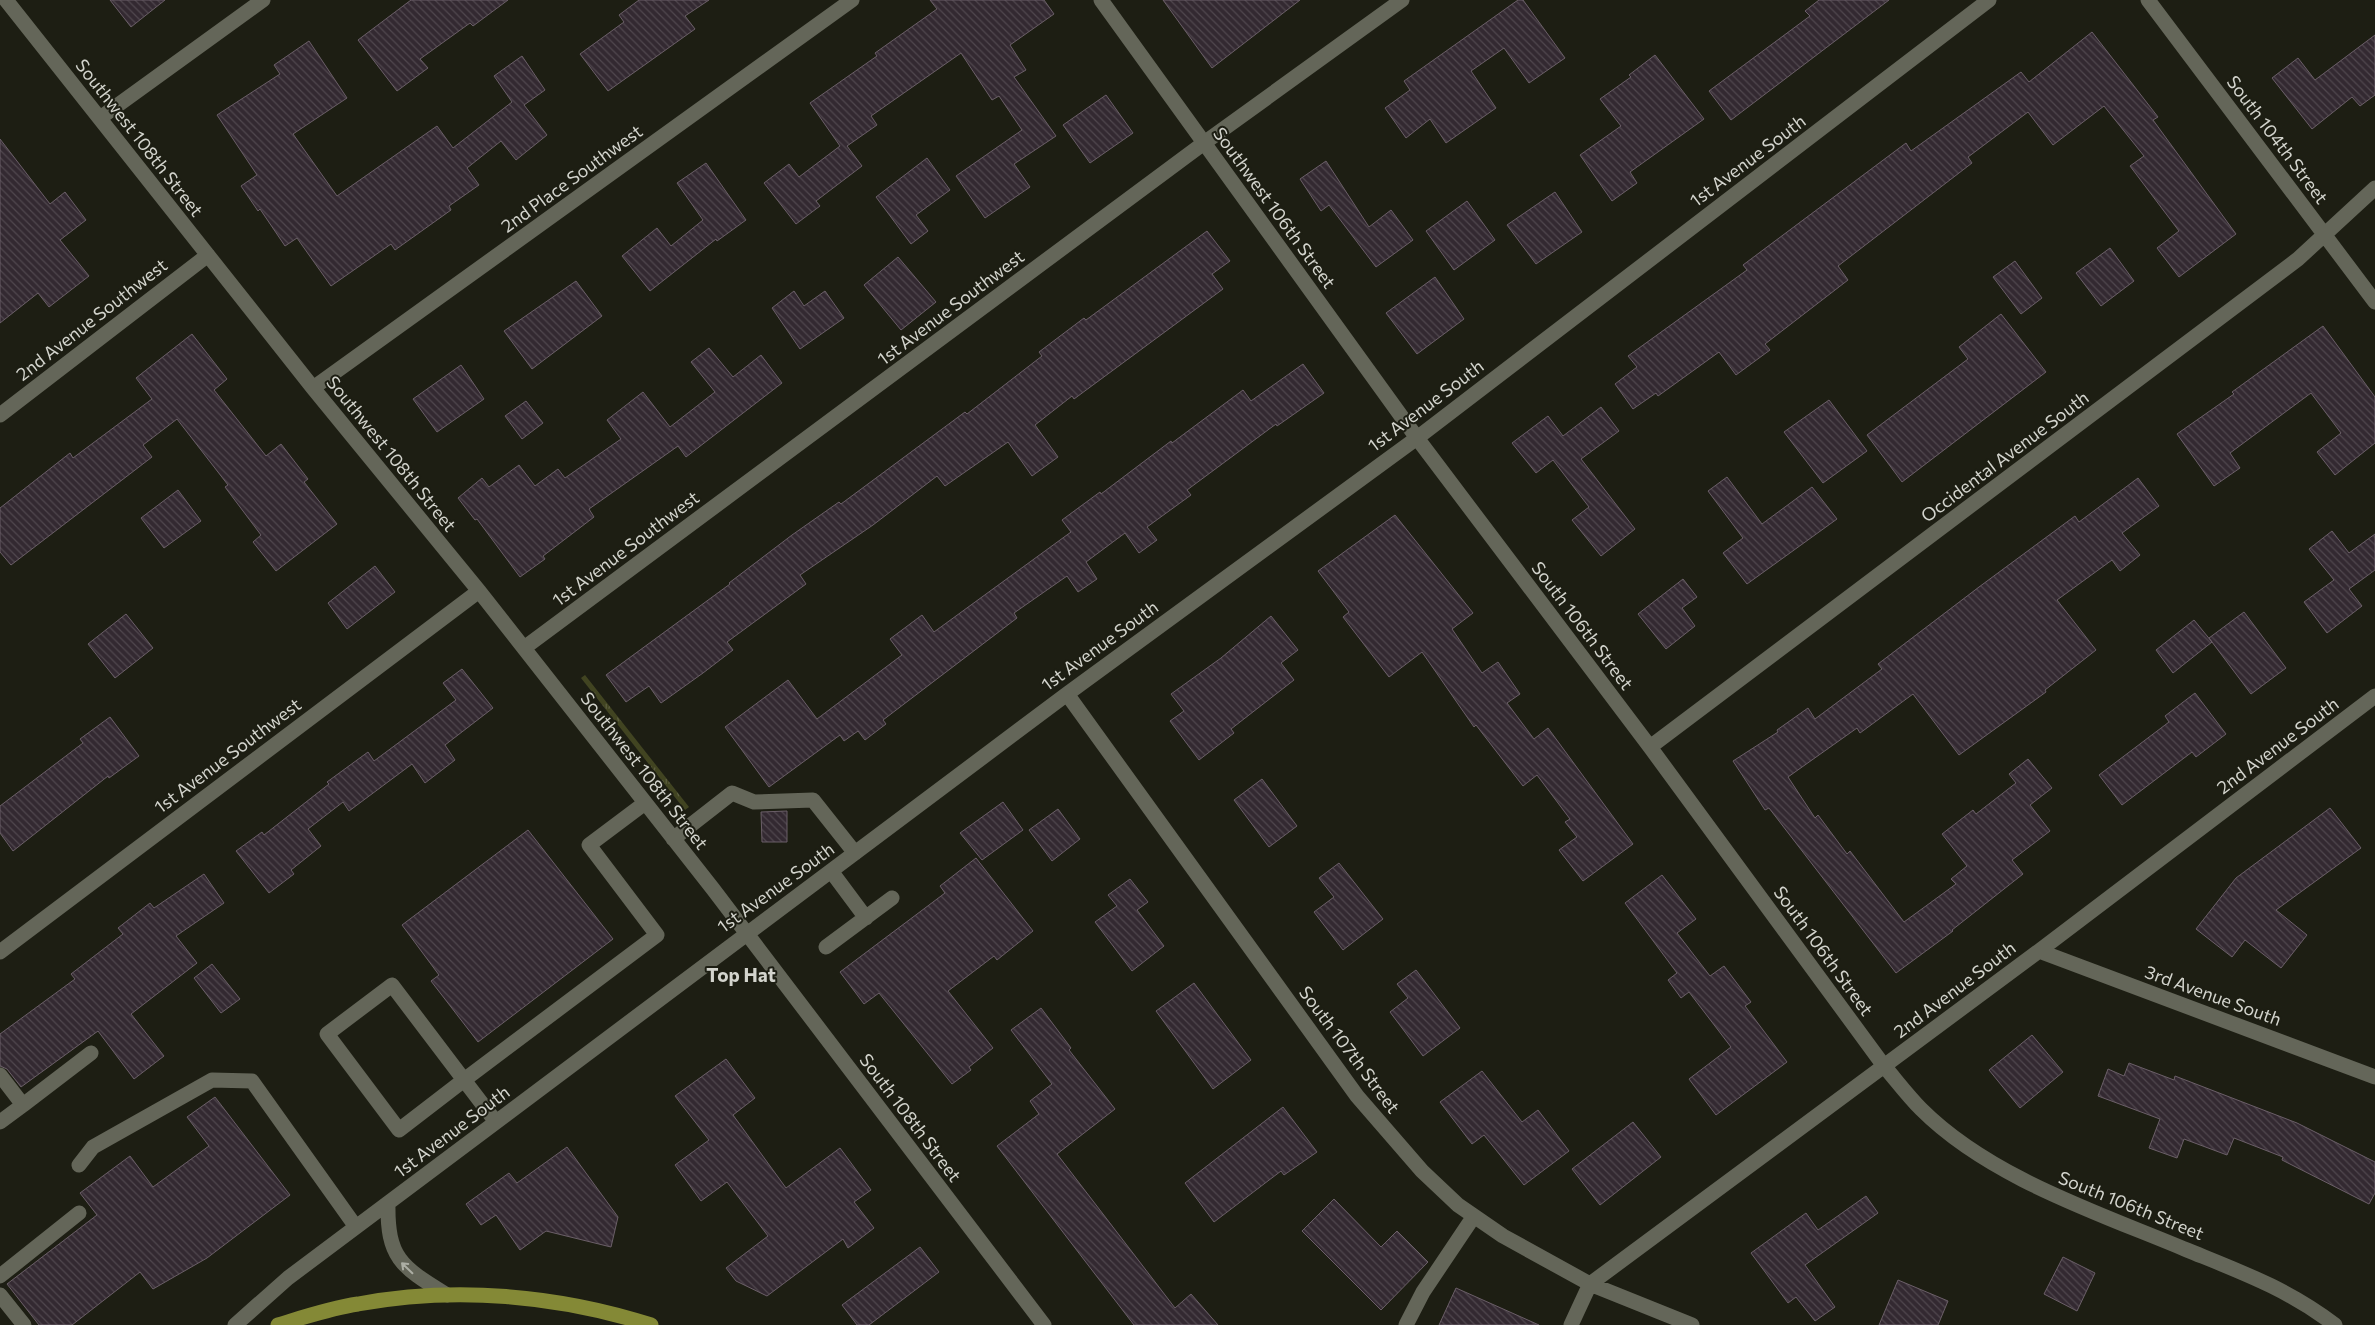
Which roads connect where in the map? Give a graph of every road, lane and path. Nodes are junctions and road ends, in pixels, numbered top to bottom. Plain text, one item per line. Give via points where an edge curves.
1 (6, 0) edge
2 (263, 0) edge
3 (852, 0) edge
4 (1101, 0) edge
5 (1402, 0) edge
6 (1989, 0) edge
7 (2148, 0) edge
8 (100, 118) junction
9 (1204, 143) junction
10 (2375, 188) edge
11 (2325, 236) junction
12 (208, 255) junction
13 (2375, 302) edge
14 (313, 388) junction
15 (0, 415) edge
16 (1417, 438) junction
17 (479, 591) junction
18 (524, 648) junction
19 (1066, 694) junction
20 (2375, 696) edge
21 (1650, 747) junction
22 (645, 803) junction
23 (673, 839) junction
24 (854, 853) junction
25 (831, 871) junction
26 (892, 898) dead end
27 (866, 918) junction
28 (747, 933) junction
29 (826, 948) dead end
30 (2039, 951) junction
31 (0, 952) edge
32 (91, 1053) dead end
33 (1884, 1066) junction
34 (0, 1075) edge
35 (2375, 1077) edge
36 (464, 1080) junction
37 (23, 1105) junction
38 (0, 1122) edge
39 (496, 1122) junction
40 (79, 1165) dead end
41 (388, 1203) junction
42 (78, 1213) dead end
43 (1474, 1216) junction
44 (356, 1227) junction
45 (0, 1276) edge
46 (1590, 1284) junction
47 (0, 1294) edge
48 (447, 1295) junction
49 (24, 1325) edge
50 (235, 1325) edge
51 (278, 1325) edge
52 (651, 1325) edge
53 (1044, 1325) edge
54 (1406, 1325) edge
55 (1571, 1325) edge
56 (1692, 1325) edge
57 (2335, 1325) edge

1 - 8 street, Southwest 108th Street
2 - 8 street
3 - 14 street, 2nd Place Southwest
4 - 9 street, Southwest 106th Street
5 - 9 street, 1st Avenue Southwest
6 - 16 street, 1st Avenue South
7 - 11 street, South 104th Street
8 - 12 street, Southwest 108th Street
9 - 16 street, Southwest 106th Street
9 - 18 street, 1st Avenue Southwest
10 - 11 street, Occidental Avenue South
11 - 13 street, South 104th Street
11 - 21 street, Occidental Avenue South
12 - 14 street, Southwest 108th Street
12 - 15 street, 2nd Avenue Southwest
14 - 17 street, Southwest 108th Street
16 - 19 street, 1st Avenue South
16 - 21 street, South 106th Street
17 - 18 street, Southwest 108th Street
17 - 31 street, 1st Avenue Southwest
18 - 22 street, Southwest 108th Street
19 - 24 street, 1st Avenue South
19 - 43 street, South 107th Street via 1357,1096 1422,1171 1458,1206
20 - 30 street, 2nd Avenue South
21 - 33 street, South 106th Street
22 - 23 street, Southwest 108th Street
22 - 36 street via 589,845 657,935
23 - 24 street via 732,793 754,802 814,800
23 - 28 street, Southwest 108th Street
24 - 25 street, 1st Avenue South
25 - 27 street
25 - 28 street, 1st Avenue South
26 - 27 street
27 - 29 street
28 - 39 street, 1st Avenue South
28 - 53 street, South 108th Street
30 - 33 street, 2nd Avenue South
30 - 35 street, 3rd Avenue South
32 - 37 street
33 - 46 street, 2nd Avenue South
33 - 57 street, South 106th Street via 1922,1110 1970,1149 2046,1192 2273,1285 2312,1307
34 - 37 street
36 - 36 street via 399,1130 327,1034 392,985
36 - 39 street
37 - 38 street
39 - 41 street, 1st Avenue South
40 - 44 street via 93,1147 212,1080 252,1081
41 - 44 street, 1st Avenue South
48 -> 41 street via 404,1266 393,1250 388,1228
42 - 45 street
43 - 46 street, South 107th Street via 1503,1236
43 - 54 street via 1423,1292
44 - 50 street, 1st Avenue South via 288,1278
46 - 55 street, 2nd Avenue South
46 - 56 street, South 107th Street
47 - 49 street
48 - 51 main road via 358,1304
48 - 52 main road via 537,1300 582,1307

